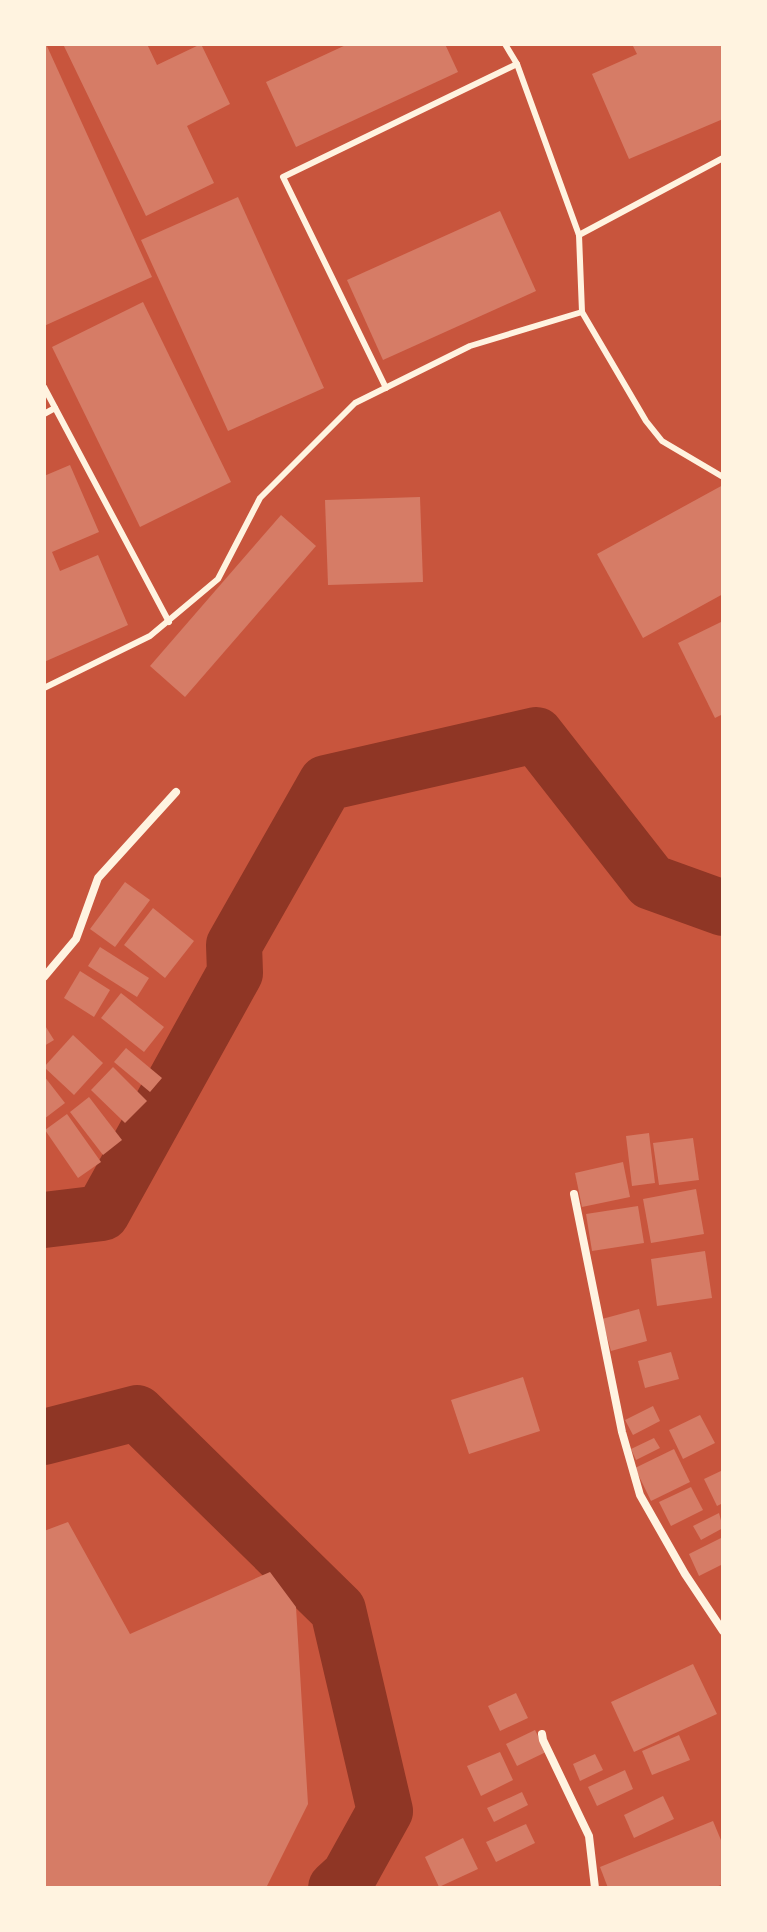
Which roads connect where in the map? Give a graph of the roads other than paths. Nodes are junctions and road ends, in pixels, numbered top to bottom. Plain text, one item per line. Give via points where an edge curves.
1 (505, 44) edge
2 (517, 64) junction
3 (723, 158) edge
4 (579, 235) junction
5 (582, 312) junction
6 (44, 387) edge
7 (386, 388) junction
8 (55, 408) junction
9 (44, 414) edge
10 (723, 477) edge
11 (169, 622) junction
12 (44, 688) edge
13 (176, 792) dead end
14 (44, 977) edge
15 (574, 1194) dead end
16 (723, 1631) edge
17 (542, 1734) dead end
18 (595, 1888) edge

1 - 2 lane
2 - 4 lane
2 - 7 lane via 283,177
3 - 4 lane
4 - 5 lane
5 - 7 lane via 470,346
5 - 10 lane via 662,441
6 - 8 lane
7 - 11 lane via 355,403 260,498 218,579
8 - 9 lane
8 - 11 lane
11 - 12 lane
13 - 14 street via 98,878 76,939
15 - 16 street via 622,1432 640,1495
17 - 18 street via 589,1836

